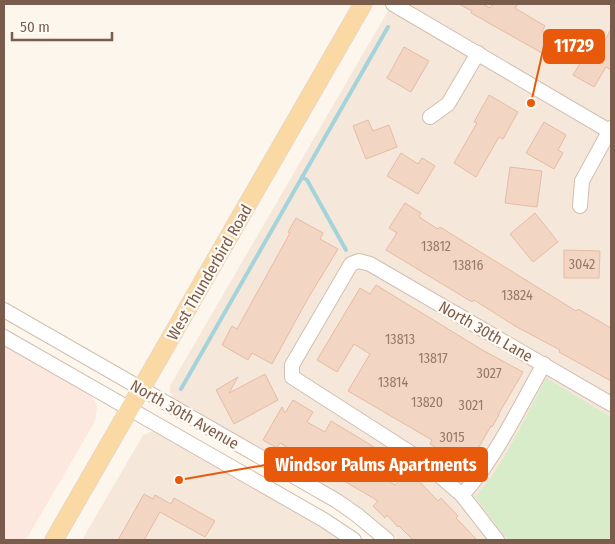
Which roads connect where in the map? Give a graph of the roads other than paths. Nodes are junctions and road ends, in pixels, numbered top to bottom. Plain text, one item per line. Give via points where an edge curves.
1 (363, 4) edge
2 (393, 4) edge
3 (478, 53) junction
4 (430, 117) dead end
5 (611, 130) edge
6 (580, 206) dead end
7 (4, 310) edge
8 (4, 337) edge
9 (544, 364) junction
10 (142, 389) junction
11 (611, 404) edge
12 (131, 409) junction
13 (462, 495) junction
14 (54, 540) edge
15 (354, 540) edge
16 (387, 540) edge
17 (497, 540) edge

1 - 10 main road, West Thunderbird Road
2 - 3 street
3 - 4 street via 448,104
3 - 5 street
5 - 6 street via 582,181
7 - 10 street, North 30th Avenue
8 - 12 street, North 30th Avenue
9 - 11 street, North 30th Lane
9 - 13 street via 488,461
9 - 13 street, North 30th Lane via 370,264 359,261 351,264 292,365 292,377 420,458
10 - 12 main road, West Thunderbird Road
10 - 16 street, North 30th Avenue via 337,501
12 - 14 main road, West Thunderbird Road
12 - 15 street, North 30th Avenue
13 - 17 street

